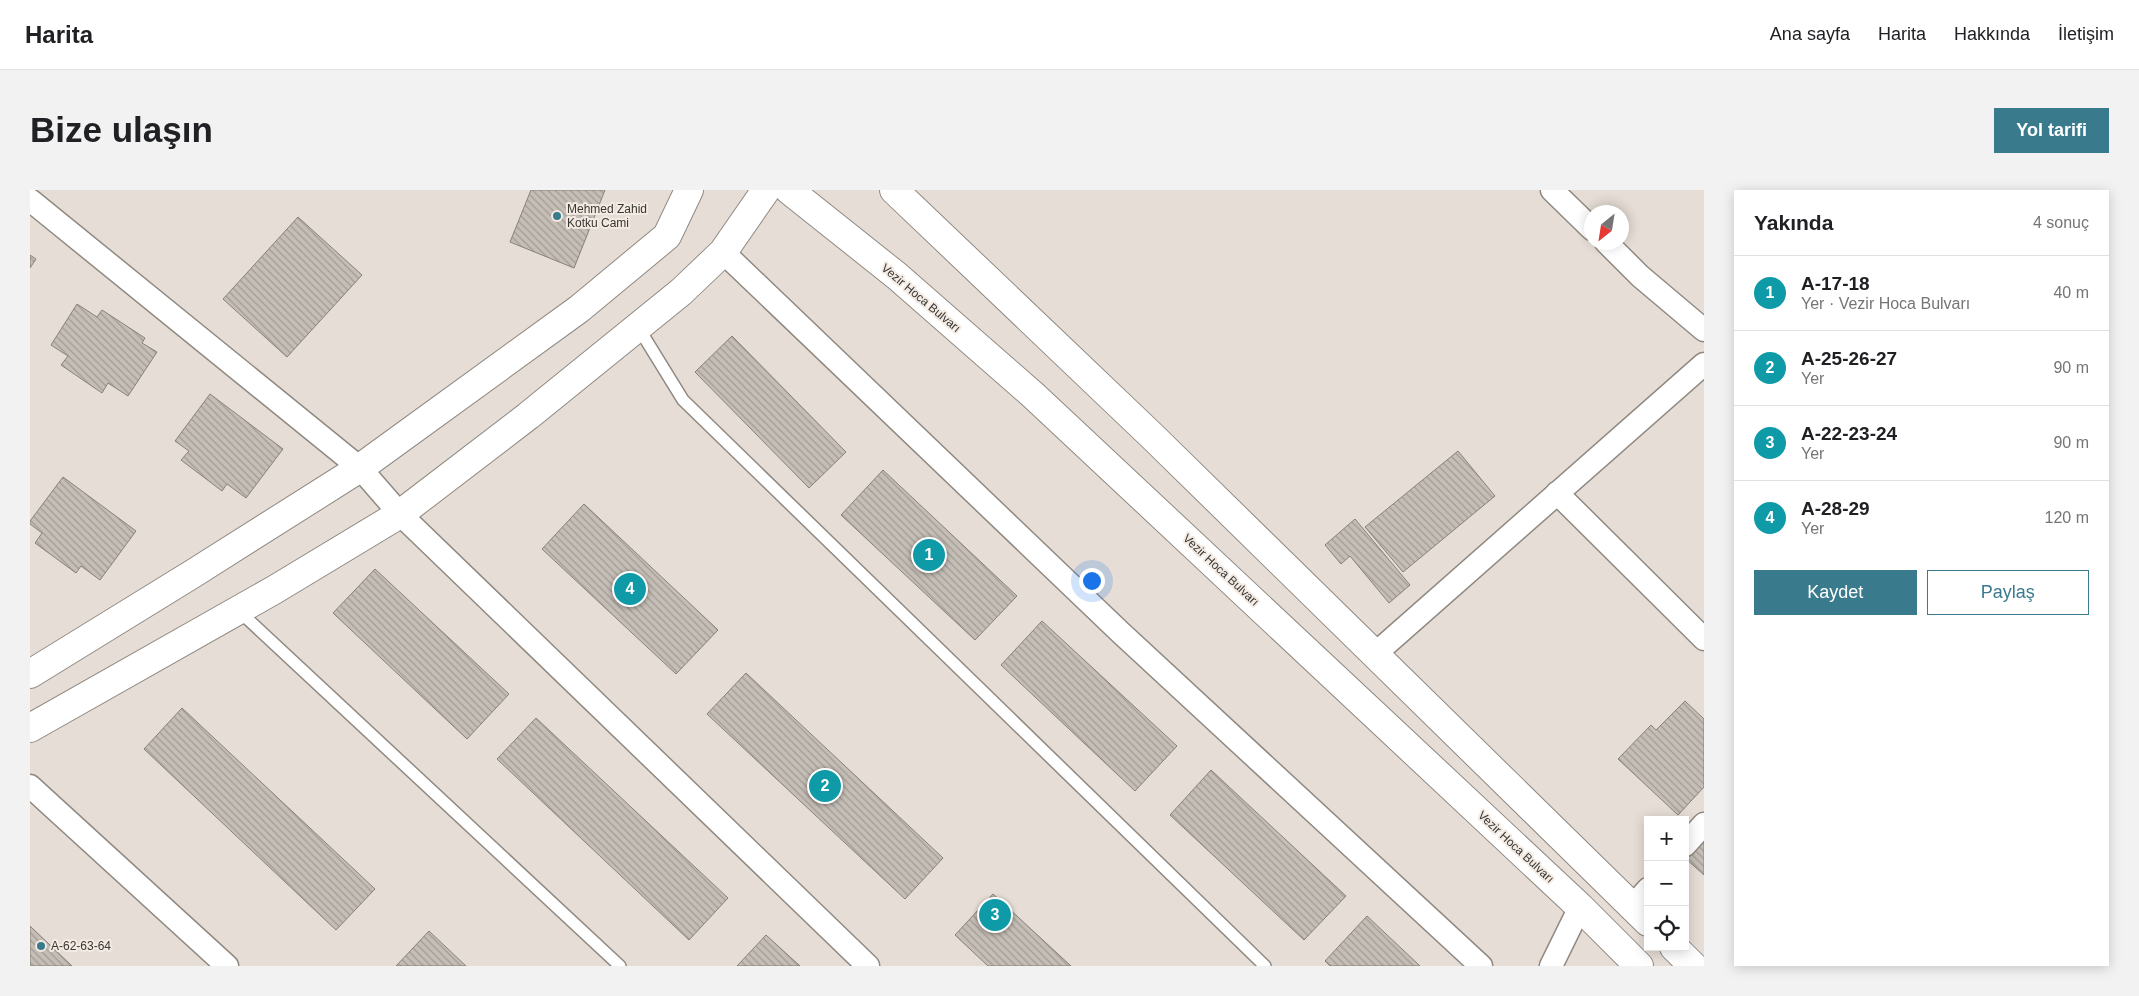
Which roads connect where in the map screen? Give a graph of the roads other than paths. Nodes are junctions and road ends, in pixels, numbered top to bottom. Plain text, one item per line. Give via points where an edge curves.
1 (689, 190) edge
2 (766, 190) edge
3 (790, 190) edge
4 (894, 190) edge
5 (1552, 190) edge
6 (30, 200) edge
7 (1584, 221) edge
8 (1614, 250) edge
9 (723, 252) junction
10 (638, 327) junction
11 (1704, 330) edge
12 (1704, 364) edge
13 (360, 468) junction
14 (1557, 494) junction
15 (400, 514) junction
16 (238, 610) junction
17 (1704, 639) edge
18 (1375, 654) junction
19 (30, 674) edge
20 (30, 728) edge
21 (30, 786) edge
22 (1704, 824) edge
23 (1689, 841) edge
24 (1643, 906) edge
25 (1580, 907) junction
26 (1678, 951) edge
27 (227, 966) edge
28 (620, 966) edge
29 (868, 966) edge
30 (1266, 966) edge
31 (1481, 966) edge
32 (1550, 966) edge
33 (1638, 966) edge
34 (1693, 966) edge

1 - 13 main road via 667,236 579,309
2 - 9 main road
3 - 25 main road, Vezir Hoca Bulvarı via 897,276 1033,395
4 - 18 main road
5 - 7 street
6 - 13 street
8 - 11 street
9 - 10 main road
9 - 31 street via 1120,632
10 - 15 main road
10 - 30 lane via 683,400
12 - 14 street
13 - 15 street
13 - 19 main road
14 - 17 street
14 - 18 street
15 - 16 main road
15 - 29 street
16 - 20 main road
16 - 28 lane
18 - 24 main road
21 - 27 street
22 - 23 street
25 - 32 street
25 - 33 main road, Vezir Hoca Bulvarı
26 - 34 main road

